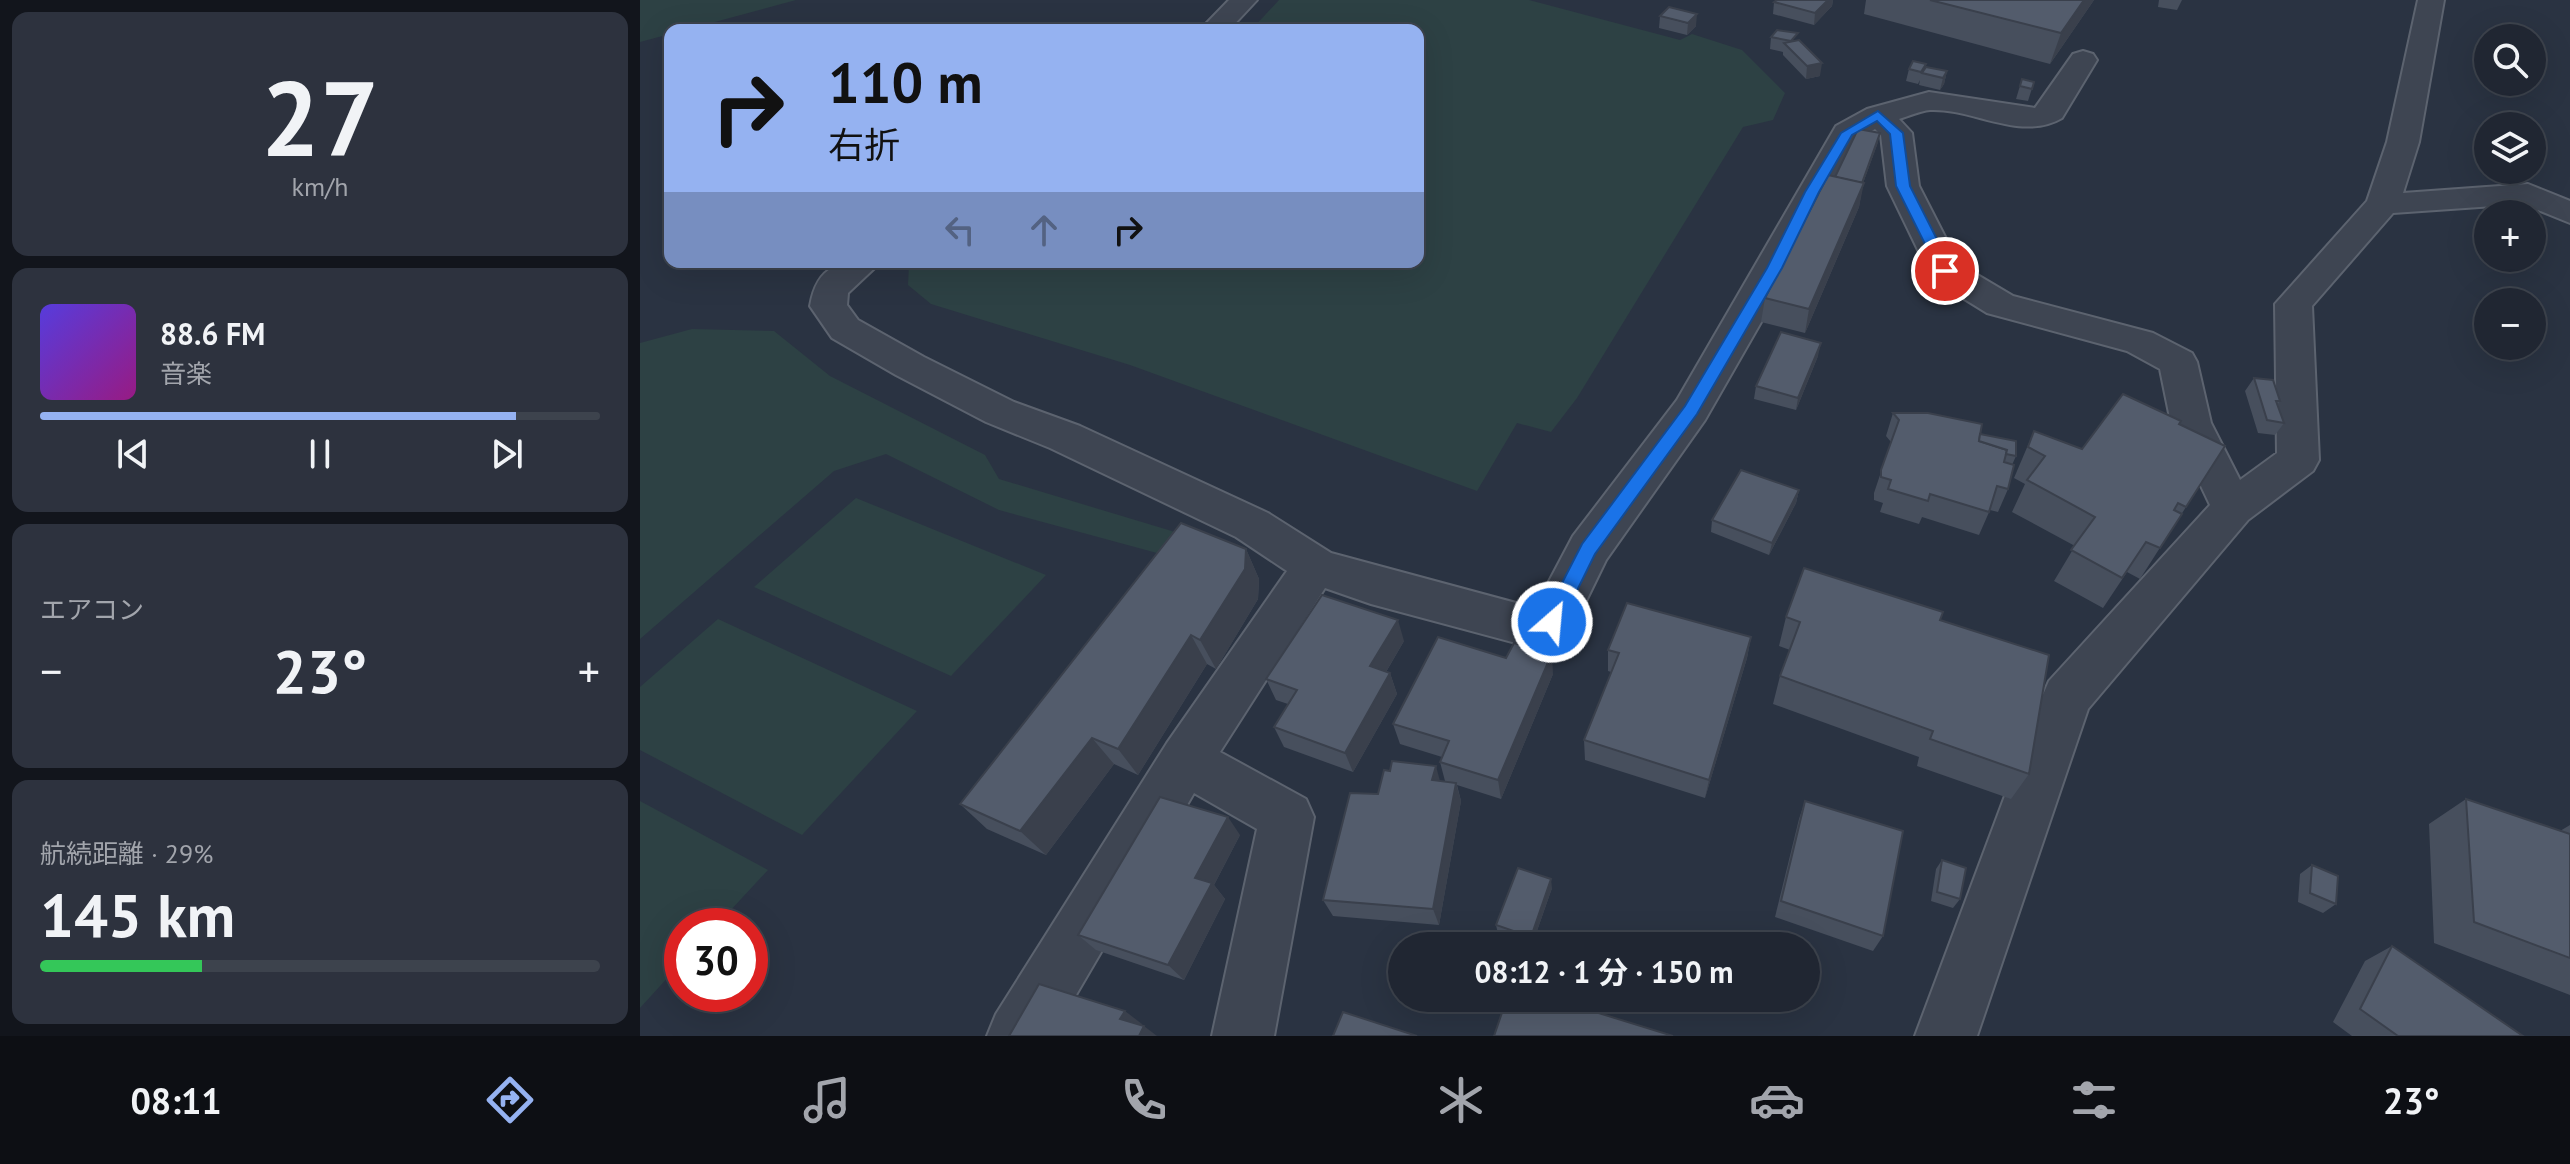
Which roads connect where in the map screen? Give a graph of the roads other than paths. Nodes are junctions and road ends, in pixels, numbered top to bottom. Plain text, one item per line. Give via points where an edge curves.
1 (1244, 0) edge
2 (2431, 0) edge
3 (1220, 24) edge
4 (2083, 60) dead end
5 (1878, 115) junction
6 (2383, 204) junction
7 (2570, 213) edge
8 (856, 268) edge
9 (2233, 508) junction
10 (1315, 566) junction
11 (1185, 760) junction
12 (1018, 1036) edge
13 (1243, 1036) edge
14 (1946, 1036) edge

1 - 3 street
2 - 6 street via 2403,142
4 - 5 street via 2051,112 2042,117 1929,101
5 - 9 street via 1896,133 1903,186 1945,271 2000,305 2140,342 2178,362 2191,423
5 - 10 street via 1847,133 1691,410 1589,549 1552,622 1531,627
6 - 7 street via 2528,194
6 - 9 street via 2293,304 2298,460
8 - 10 street via 831,289 828,306 845,329 1000,412 1252,525
9 - 14 street via 2067,697
10 - 11 street
11 - 12 street
11 - 13 street via 1287,817

